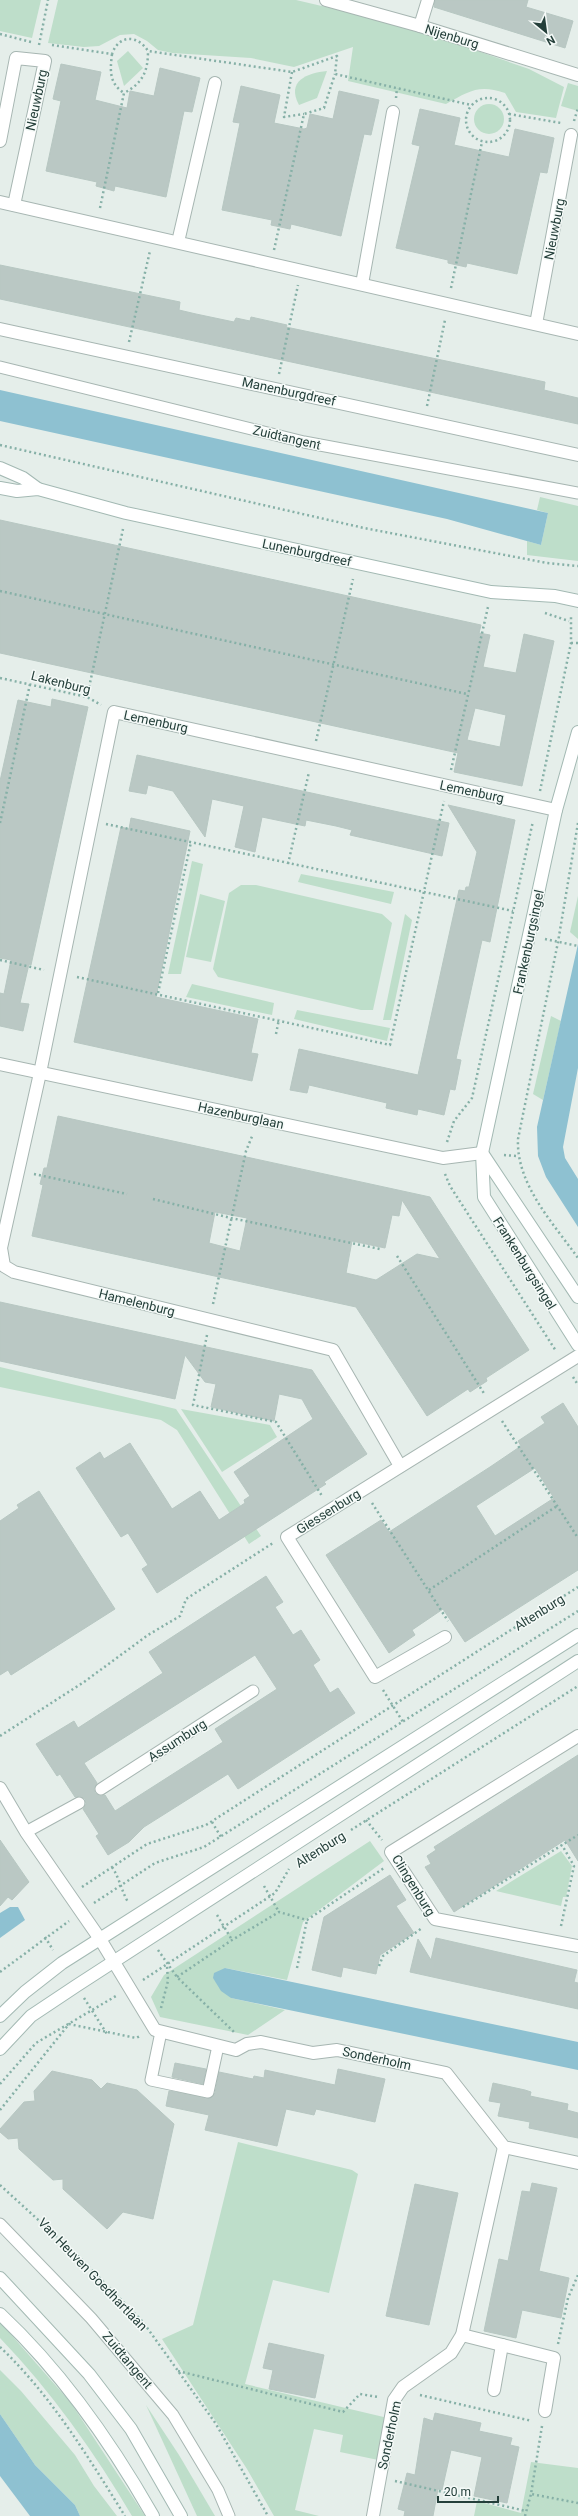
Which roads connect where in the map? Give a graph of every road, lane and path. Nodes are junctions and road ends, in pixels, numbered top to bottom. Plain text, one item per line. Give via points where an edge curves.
1 (48, 0) edge
2 (326, 0) edge
3 (428, 0) edge
4 (420, 26) junction
5 (0, 34) edge
6 (39, 44) junction
7 (148, 51) junction
8 (112, 54) junction
9 (36, 58) junction
10 (292, 72) junction
11 (334, 74) junction
12 (578, 75) edge
13 (215, 83) dead end
14 (124, 93) junction
15 (471, 105) junction
16 (393, 112) dead end
17 (304, 114) junction
18 (509, 114) junction
19 (569, 129) joint
20 (0, 141) edge
21 (482, 142) junction
22 (0, 202) edge
23 (14, 205) junction
24 (97, 223) junction
25 (153, 237) junction
26 (178, 242) junction
27 (271, 264) junction
28 (301, 271) junction
29 (362, 284) junction
30 (448, 304) junction
31 (536, 324) junction
32 (0, 329) edge
33 (578, 334) edge
34 (126, 356) junction
35 (0, 367) edge
36 (276, 388) junction
37 (424, 420) junction
38 (0, 445) edge
39 (578, 455) edge
40 (0, 468) edge
41 (0, 488) edge
42 (38, 489) junction
43 (578, 493) edge
44 (126, 513) junction
45 (357, 562) junction
46 (578, 566) edge
47 (0, 591) edge
48 (491, 592) junction
49 (578, 601) edge
50 (106, 614) junction
51 (571, 643) dead end
52 (578, 643) edge
53 (334, 663) junction
54 (0, 678) edge
55 (30, 684) junction
56 (467, 694) junction
57 (87, 697) junction
58 (114, 712) junction
59 (578, 732) edge
60 (313, 755) junction
61 (448, 786) junction
62 (556, 810) junction
63 (92, 821) junction
64 (0, 823) edge
65 (578, 823) edge
66 (190, 842) junction
67 (288, 864) junction
68 (424, 892) junction
69 (514, 912) dead end
70 (568, 944) dead end
71 (578, 946) edge
72 (0, 960) edge
73 (60, 973) junction
74 (158, 993) junction
75 (278, 1019) junction
76 (276, 1034) dead end
77 (0, 1064) edge
78 (40, 1073) junction
79 (482, 1153) junction
80 (18, 1171) junction
81 (127, 1194) dead end
82 (153, 1199) dead end
83 (380, 1249) dead end
84 (578, 1258) edge
85 (578, 1297) edge
86 (578, 1345) edge
87 (578, 1356) edge
88 (400, 1466) junction
89 (363, 1490) junction
90 (558, 1506) dead end
91 (287, 1537) junction
92 (578, 1587) edge
93 (429, 1590) junction
94 (578, 1611) edge
95 (578, 1635) edge
96 (445, 1637) joint
97 (578, 1661) edge
98 (578, 1686) edge
99 (253, 1691) dead end
100 (393, 1705) junction
101 (403, 1722) junction
102 (0, 1736) edge
103 (578, 1736) edge
104 (0, 1788) edge
105 (101, 1789) dead end
106 (79, 1803) dead end
107 (366, 1820) junction
108 (212, 1822) junction
109 (26, 1832) junction
110 (347, 1832) dead end
111 (578, 1835) edge
112 (221, 1837) junction
113 (562, 1845) junction
114 (393, 1856) junction
115 (295, 1865) dead end
116 (112, 1867) junction
117 (119, 1886) junction
118 (264, 1886) dead end
119 (70, 1894) junction
120 (270, 1896) junction
121 (82, 1912) junction
122 (279, 1912) junction
123 (217, 1915) dead end
124 (137, 1916) junction
125 (435, 1919) junction
126 (307, 1920) junction
127 (224, 1927) junction
128 (151, 1938) junction
129 (100, 1940) junction
130 (232, 1940) junction
131 (558, 1942) junction
132 (578, 1946) edge
133 (114, 1962) junction
134 (167, 1966) junction
135 (379, 1966) dead end
136 (297, 1968) dead end
137 (0, 1972) edge
138 (177, 1977) junction
139 (128, 1989) junction
140 (0, 2016) edge
141 (69, 2024) junction
142 (161, 2032) junction
143 (247, 2044) junction
144 (218, 2046) junction
145 (0, 2048) edge
146 (0, 2084) edge
147 (0, 2110) edge
148 (504, 2147) junction
149 (578, 2163) edge
150 (0, 2185) edge
151 (0, 2224) edge
152 (578, 2275) edge
153 (0, 2278) edge
154 (0, 2314) edge
155 (462, 2335) junction
156 (502, 2345) junction
157 (0, 2347) edge
158 (554, 2358) junction
159 (177, 2371) junction
160 (494, 2390) dead end
161 (398, 2395) junction
162 (544, 2417) junction
163 (381, 2478) junction
164 (531, 2494) junction
165 (578, 2503) edge
166 (526, 2511) junction
167 (125, 2516) edge
168 (153, 2516) edge
169 (181, 2516) edge
170 (229, 2516) edge
171 (268, 2516) edge
172 (373, 2516) edge
173 (525, 2516) edge

1 - 6 path
2 - 4 street, Nijenburg
3 - 4 street
4 - 12 street, Nijenburg
5 - 6 path
6 - 8 path
6 - 9 path
7 - 8 path via 142,42 133,38 121,42
7 - 10 path
7 - 14 path via 148,69 141,80
8 - 14 path via 111,78 117,88
9 - 20 street, Nieuwburg via 16,58
9 - 23 street, Nieuwburg via 45,61
10 - 11 path via 337,56
10 - 17 path via 284,117
11 - 15 path
11 - 17 path via 324,108
13 - 26 street
14 - 24 path
15 - 18 path via 484,98 492,98 505,105
15 - 21 path via 465,119 466,126 475,139
16 - 29 street
17 - 27 path
18 - 19 path
18 - 21 path via 510,125 502,137 496,141
19 - 31 street, Nieuwburg
21 - 30 path
22 - 23 street
23 - 24 street
24 - 25 street
25 - 26 street
25 - 34 path
26 - 27 street
27 - 28 street
28 - 29 street
28 - 36 path
29 - 30 street
30 - 31 street
30 - 37 path
31 - 33 street
32 - 34 street, Manenburgdreef
34 - 36 street, Manenburgdreef
35 - 43 lane, Zuidtangent via 304,442
36 - 37 street, Manenburgdreef
37 - 39 street, Manenburgdreef
38 - 46 path via 364,528 547,563
40 - 42 street, Lunenburgdreef via 23,478
41 - 42 street, Lunenburgdreef
42 - 44 street, Lunenburgdreef
44 - 45 street, Lunenburgdreef
44 - 50 path
45 - 48 street, Lunenburgdreef
45 - 53 path
47 - 50 path
48 - 49 street, Lunenburgdreef via 555,596
48 - 56 path
50 - 53 path
50 - 57 path
51 - 52 path
53 - 56 path
53 - 60 path
54 - 55 path, Lakenburg
55 - 57 path, Lakenburg
55 - 64 path
56 - 61 path
57 - 58 path, Lakenburg
58 - 60 street, Lemenburg
58 - 63 street, Lemenburg
59 - 62 street, Frankenburgsingel
60 - 61 street, Lemenburg
60 - 67 path
61 - 62 street, Lemenburg
61 - 68 path
62 - 79 street, Frankenburgsingel
63 - 66 path
63 - 73 street, Lemenburg
65 - 84 path via 558,942 518,1139 517,1156 530,1190
66 - 67 path
66 - 74 path
67 - 68 path
68 - 69 path
68 - 75 path via 390,1045
70 - 71 path
72 - 73 path
73 - 74 path
73 - 78 street, Lemenburg
74 - 75 path
75 - 76 path
77 - 78 street, Hazenburglaan
78 - 79 street, Hazenburglaan via 443,1158
78 - 80 street, Hamelenburg
79 - 85 street, Frankenburgsingel
79 - 86 street, Frankenburgsingel via 484,1197
80 - 81 path
80 - 88 street, Hamelenburg via 1,1248 4,1266 14,1272 332,1350
82 - 83 path
87 - 88 street, Giessenburg
88 - 89 street, Giessenburg
89 - 91 street, Giessenburg
89 - 93 path
90 - 93 path
91 - 96 street, Giessenburg via 375,1677
91 - 102 path via 262,1548 186,1599 180,1616
92 - 100 path, Altenburg
93 - 96 path via 449,1622
94 - 101 path, Altenburg
95 - 124 street
97 - 128 street, Altenburg
98 - 107 path, Altenburg
99 - 105 lane, Assumburg
100 - 101 path
100 - 108 path, Altenburg
101 - 112 path, Altenburg
103 - 114 street, Clingenburg
104 - 109 street
106 - 109 lane
107 - 110 path, Altenburg
107 - 114 path
108 - 112 path
108 - 116 path, Altenburg via 147,1844
109 - 119 street
111 - 113 path
112 - 117 path, Altenburg via 204,1847 155,1863
113 - 125 path via 453,1914
113 - 131 path via 574,1866
114 - 125 street, Clingenburg
114 - 126 path
115 - 120 path, Altenburg via 289,1869 275,1893
116 - 117 path via 120,1879
116 - 119 path, Altenburg
117 - 121 path, Altenburg
117 - 124 path
118 - 120 path
119 - 121 street
120 - 122 path
120 - 127 path, Altenburg
121 - 129 street
121 - 137 path, Altenburg
122 - 126 path
122 - 130 path
123 - 127 path
124 - 129 street
125 - 131 street, Clingenburg
125 - 135 path via 383,1956
126 - 136 path
127 - 130 path
127 - 134 path, Altenburg
128 - 133 street, Altenburg
128 - 134 path
129 - 133 street
129 - 140 street via 62,1963
130 - 138 path
131 - 132 street, Clingenburg
133 - 139 street
133 - 145 street, Altenburg via 31,2016
134 - 138 path
134 - 139 path, Altenburg
138 - 143 path
139 - 141 path, Altenburg
139 - 142 street via 155,2030
141 - 146 path, Altenburg via 36,2043
141 - 147 path
142 - 144 street, Sonderholm
142 - 144 lane via 151,2080 208,2092
143 - 144 street, Sonderholm via 236,2050
143 - 148 street, Sonderholm via 261,2042 313,2054 336,2050 446,2073
148 - 149 street
148 - 155 street, Sonderholm
150 - 159 path, Van Heuven Goedhartlaan via 80,2258 143,2322
151 - 170 lane, Zuidtangent via 91,2318 173,2414 218,2490
152 - 158 path via 568,2298
153 - 169 street via 89,2374 131,2429
154 - 168 street via 63,2383 108,2444
155 - 156 street
155 - 161 street, Sonderholm via 451,2353
156 - 158 street
156 - 160 street
157 - 167 path via 19,2365 79,2441
158 - 162 street
159 - 161 path via 343,2412 360,2394
159 - 171 path, Van Heuven Goedhartlaan via 216,2424
161 - 162 path
161 - 163 street, Sonderholm
162 - 164 path
163 - 166 path
163 - 172 street, Sonderholm
164 - 165 path
164 - 166 path
166 - 173 path

